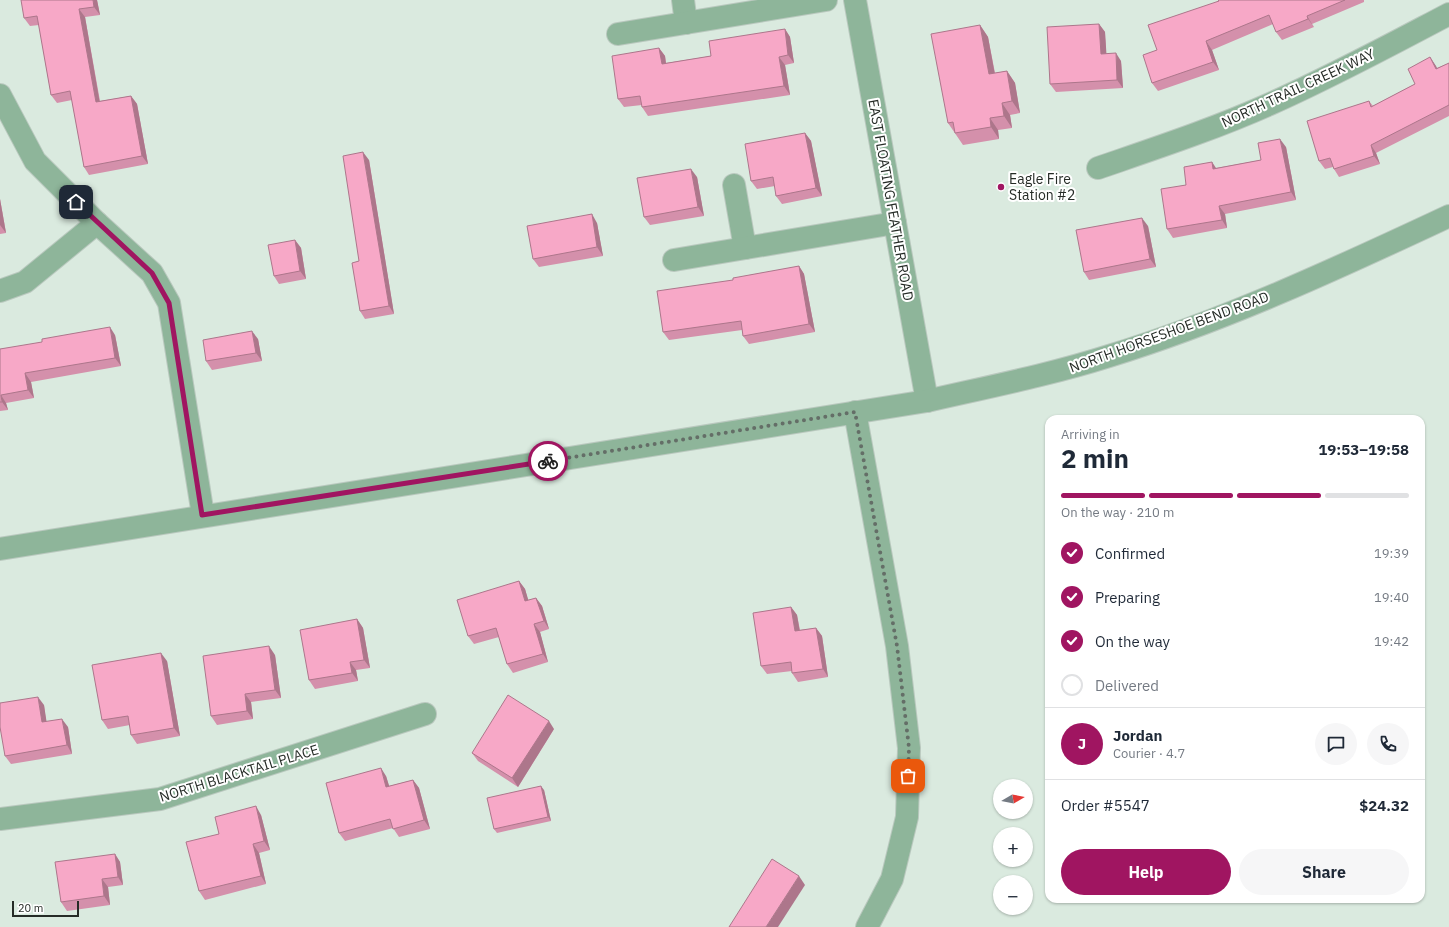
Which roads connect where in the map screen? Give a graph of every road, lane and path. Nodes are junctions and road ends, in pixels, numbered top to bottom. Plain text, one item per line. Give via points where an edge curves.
1 (683, 0) edge
2 (826, 0) edge
3 (855, 0) edge
4 (1449, 14) edge
5 (686, 23) junction
6 (618, 34) dead end
7 (0, 95) edge
8 (1098, 168) dead end
9 (734, 185) dead end
10 (1449, 216) edge
11 (97, 223) junction
12 (895, 223) junction
13 (745, 248) junction
14 (674, 260) dead end
15 (0, 292) edge
16 (927, 400) junction
17 (855, 412) junction
18 (202, 515) junction
19 (0, 549) edge
20 (425, 714) dead end
21 (0, 819) edge
22 (867, 927) edge

1 - 5 street
2 - 5 street
3 - 12 street, EAST FLOATING FEATHER ROAD
4 - 8 street, NORTH TRAIL CREEK WAY via 1269,105 1172,143
5 - 6 street
7 - 11 street via 35,161
9 - 13 street
10 - 16 street, NORTH HORSESHOE BEND ROAD via 1317,278 1110,356 1046,375
11 - 15 street via 25,282
11 - 18 street via 152,273 169,303
12 - 13 street
12 - 16 street, EAST FLOATING FEATHER ROAD
13 - 14 street
16 - 17 street, NORTH HORSESHOE BEND ROAD
17 - 18 street, NORTH HORSESHOE BEND ROAD
17 - 22 street via 897,646 909,748 907,817 892,879
18 - 19 street, NORTH HORSESHOE BEND ROAD
20 - 21 street, NORTH BLACKTAIL PLACE via 160,799

